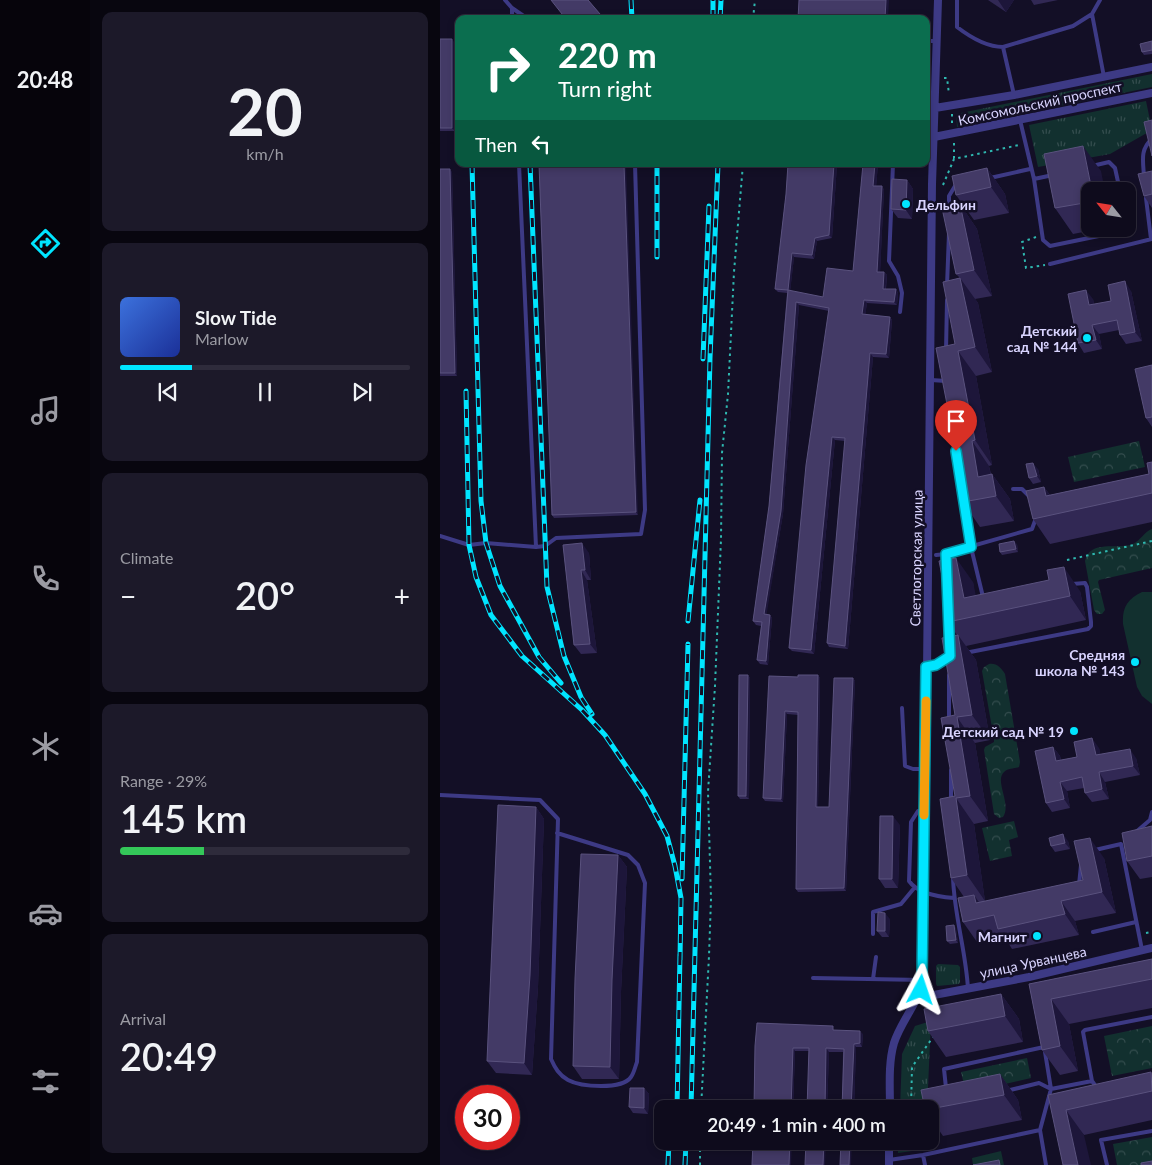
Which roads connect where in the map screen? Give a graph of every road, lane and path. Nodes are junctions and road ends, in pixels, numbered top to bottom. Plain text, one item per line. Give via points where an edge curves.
1 (505, 0) edge
2 (755, 0) edge
3 (938, 0) edge
4 (957, 0) edge
5 (1100, 0) edge
6 (512, 8) junction
7 (1092, 14) junction
8 (512, 15) edge
9 (522, 15) edge
10 (754, 15) edge
11 (930, 41) edge
12 (937, 41) junction
13 (1003, 47) junction
14 (1152, 67) edge
15 (1104, 77) junction
16 (947, 78) dead end
17 (1152, 93) edge
18 (949, 94) dead end
19 (1014, 95) junction
20 (934, 108) junction
21 (952, 114) dead end
22 (1020, 120) junction
23 (952, 126) dead end
24 (934, 137) junction
25 (1152, 139) edge
26 (954, 144) dead end
27 (1025, 144) junction
28 (930, 157) edge
29 (954, 159) junction
30 (1090, 166) dead end
31 (519, 167) edge
32 (635, 167) edge
33 (743, 167) edge
34 (893, 167) edge
35 (1030, 168) junction
36 (1062, 173) edge
37 (983, 179) edge
38 (1034, 179) junction
39 (1118, 182) edge
40 (1145, 183) edge
41 (964, 184) edge
42 (943, 185) dead end
43 (1146, 192) edge
44 (949, 215) edge
45 (949, 225) edge
46 (1042, 235) junction
47 (1089, 238) edge
48 (1151, 239) edge
49 (1050, 264) joint
50 (900, 312) dead end
51 (946, 361) edge
52 (946, 371) edge
53 (931, 380) junction
54 (946, 380) junction
55 (947, 390) edge
56 (1013, 489) dead end
57 (962, 493) edge
58 (1034, 501) edge
59 (1037, 514) edge
60 (440, 536) edge
61 (1152, 540) edge
62 (536, 547) junction
63 (971, 547) junction
64 (928, 554) junction
65 (946, 554) junction
66 (1067, 560) dead end
67 (947, 573) edge
68 (1066, 584) edge
69 (984, 601) edge
70 (948, 619) edge
71 (950, 656) junction
72 (949, 665) edge
73 (926, 667) junction
74 (949, 674) edge
75 (902, 708) dead end
76 (950, 730) edge
77 (950, 760) edge
78 (926, 769) junction
79 (440, 795) edge
80 (952, 809) edge
81 (924, 811) junction
82 (1152, 812) edge
83 (558, 833) junction
84 (1121, 844) junction
85 (1090, 851) edge
86 (1082, 862) edge
87 (953, 868) edge
88 (916, 887) junction
89 (1079, 889) edge
90 (923, 892) junction
91 (954, 898) junction
92 (967, 914) edge
93 (958, 916) junction
94 (1136, 922) junction
95 (1093, 932) dead end
96 (873, 934) dead end
97 (1152, 948) edge
98 (1142, 950) junction
99 (876, 957) dead end
100 (813, 978) dead end
101 (873, 979) junction
102 (922, 980) junction
103 (968, 989) junction
104 (918, 998) junction
105 (1152, 1017) edge
106 (934, 1036) edge
107 (1042, 1038) edge
108 (1044, 1046) junction
109 (1092, 1081) junction
110 (1051, 1089) junction
111 (1002, 1092) edge
112 (1100, 1092) edge
113 (947, 1096) edge
114 (701, 1100) edge
115 (890, 1100) edge
116 (911, 1100) edge
117 (1040, 1130) junction
118 (1152, 1130) edge
119 (700, 1150) edge
120 (890, 1150) edge
121 (923, 1155) junction
122 (889, 1163) edge
123 (700, 1165) edge
124 (925, 1165) edge
125 (1046, 1165) edge
126 (1107, 1165) edge

1 - 6 lane
2 - 10 path
3 - 12 street, Светлогорская улица
4 - 13 lane via 957,27 969,36
5 - 7 lane
6 - 8 lane
6 - 9 lane
7 - 13 lane via 1073,26
7 - 15 lane
11 - 12 lane
12 - 20 street, Светлогорская улица
13 - 19 lane
14 - 15 street, Комсомольский проспект
15 - 19 street, Комсомольский проспект
16 - 18 path
17 - 22 street, Комсомольский проспект
19 - 20 street, Комсомольский проспект
20 - 24 street, Светлогорская улица
21 - 23 path
22 - 24 street, Комсомольский проспект
22 - 27 lane
24 - 28 street, Светлогорская улица
25 - 40 lane via 1142,156
26 - 29 path
27 - 29 path
27 - 35 lane
28 - 53 street, Светлогорская улица
29 - 42 path
30 - 39 lane via 1109,162 1115,168
31 - 62 lane
32 - 62 lane via 645,510 641,534 556,538 545,546
33 - 114 path via 722,453 715,686 708,792 711,899
34 - 50 lane via 888,261 898,276 902,293
35 - 37 lane
35 - 38 lane
36 - 38 lane
38 - 46 lane
41 - 44 lane via 954,186 949,196
43 - 48 lane
45 - 51 lane
46 - 47 lane via 1050,246
46 - 49 path via 1022,242 1026,268
48 - 49 lane
52 - 54 lane
53 - 54 lane
53 - 64 street, Светлогорская улица
54 - 55 lane
56 - 58 lane via 1022,489
57 - 63 lane
59 - 63 lane via 1032,529
60 - 62 lane via 469,545 486,543
61 - 66 path
63 - 65 lane
63 - 69 lane
64 - 65 lane
64 - 73 street, Светлогорская улица
65 - 67 lane
68 - 71 lane via 1080,582 1087,587 1091,622 1088,628
70 - 71 lane
71 - 72 lane
71 - 73 lane
73 - 78 street, Светлогорская улица
74 - 76 lane
75 - 78 lane via 905,766
77 - 80 lane
78 - 81 street, Светлогорская улица
79 - 83 lane via 540,800 558,819
81 - 88 lane via 918,811 911,822 909,881
81 - 90 street, Светлогорская улица
82 - 84 lane via 1150,820
83 - 83 lane via 628,855 638,866 645,884 637,1062 631,1077 620,1085 582,1085 568,1080 556,1070 551,1059
84 - 85 lane
84 - 94 lane
86 - 89 lane
87 - 91 lane
88 - 90 lane
88 - 96 lane via 901,904 873,912
90 - 91 lane
90 - 102 street, Светлогорская улица
91 - 93 lane
92 - 93 lane
93 - 103 lane
94 - 95 lane
94 - 98 lane
97 - 98 street, улица Урванцева
98 - 103 street, улица Урванцева via 1030,982
99 - 101 lane
100 - 101 lane
101 - 102 lane
102 - 104 street, Светлогорская улица
103 - 104 street, улица Урванцева
104 - 115 street, Светлогорская улица via 895,1042
105 - 109 lane via 1083,1032
106 - 116 path via 912,1067
107 - 108 lane
108 - 110 lane
108 - 113 lane via 944,1069
109 - 110 lane
109 - 112 lane
110 - 111 lane via 1039,1083
110 - 117 lane
117 - 121 lane
117 - 125 lane
118 - 126 lane via 1101,1140
119 - 123 path
120 - 122 street
121 - 122 lane
121 - 124 lane

